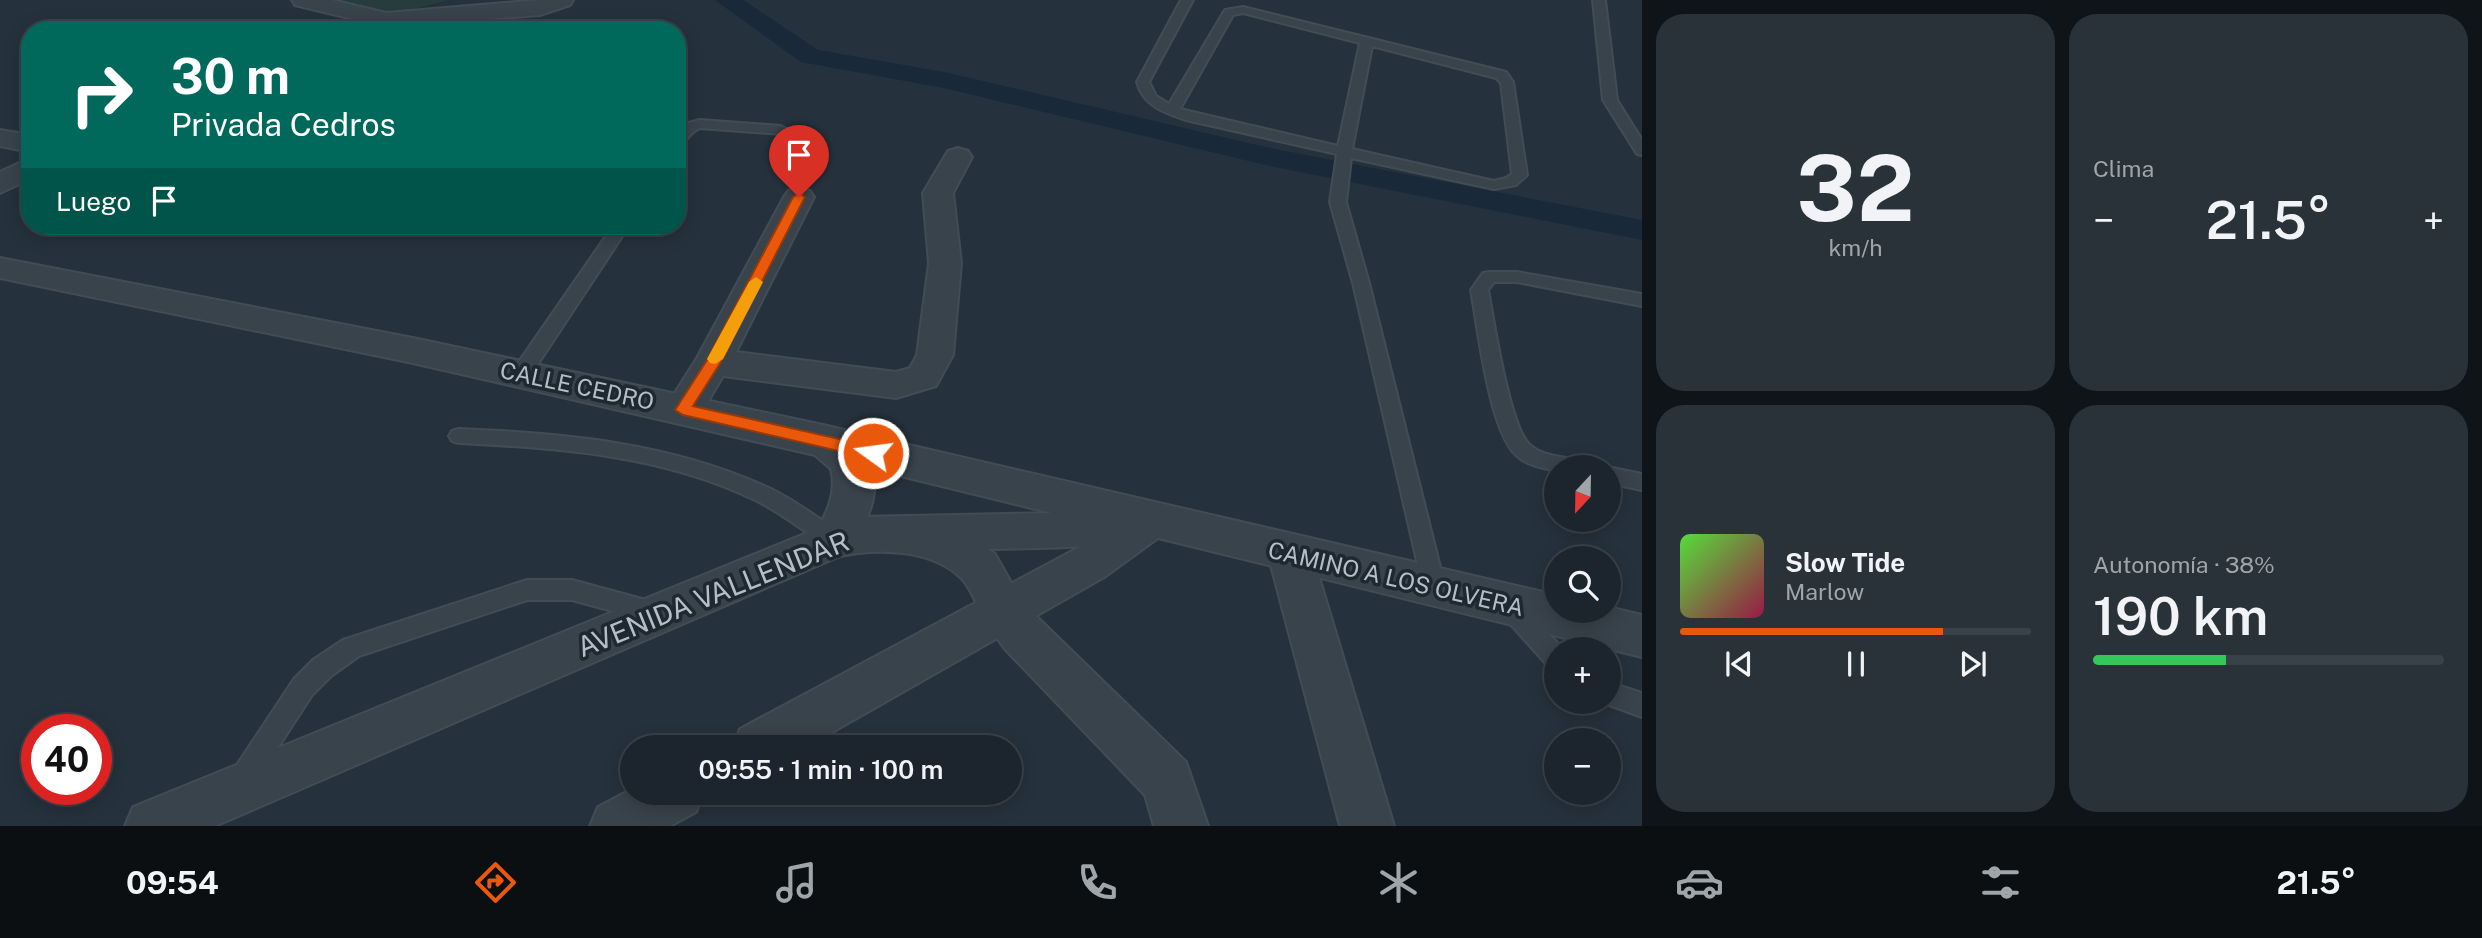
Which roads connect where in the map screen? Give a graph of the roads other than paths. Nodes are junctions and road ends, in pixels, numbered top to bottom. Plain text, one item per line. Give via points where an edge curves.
1 (303, 0) edge
2 (1187, 0) edge
3 (1599, 0) edge
4 (550, 12) edge
5 (386, 20) joint
6 (1367, 41) junction
7 (1172, 111) junction
8 (686, 130) edge
9 (782, 130) dead end
10 (0, 138) edge
11 (21, 142) edge
12 (1642, 151) edge
13 (958, 158) dead end
14 (1344, 160) junction
15 (21, 172) edge
16 (0, 184) edge
17 (799, 197) dead end
18 (615, 235) edge
19 (0, 268) edge
20 (1642, 300) edge
21 (713, 362) junction
22 (521, 374) junction
23 (683, 410) junction
24 (459, 436) dead end
25 (823, 440) junction
26 (1544, 460) edge
27 (1621, 478) edge
28 (1642, 482) edge
29 (1150, 521) junction
30 (904, 534) junction
31 (834, 540) junction
32 (1290, 554) junction
33 (1434, 587) junction
34 (1508, 605) junction
35 (1003, 611) junction
36 (661, 614) junction
37 (1642, 636) edge
38 (1544, 645) edge
39 (1621, 698) edge
40 (1642, 705) edge
41 (780, 735) edge
42 (237, 789) junction
43 (655, 805) edge
44 (152, 826) edge
45 (617, 826) edge
46 (1181, 826) edge
47 (1367, 826) edge

1 - 5 street
2 - 7 lane via 1143,82 1150,98
3 - 12 lane via 1610,100
4 - 5 street
6 - 7 lane via 1234,10
6 - 14 lane
6 - 14 lane via 1501,75 1507,82 1520,175 1494,185
7 - 14 lane
8 - 9 lane via 700,124
10 - 11 street
13 - 21 street via 938,193 945,263 935,355 923,377 896,385
14 - 33 lane via 1338,202
15 - 16 street
17 - 21 street
18 - 22 lane
19 - 22 street, CALLE CEDRO via 224,309
20 - 26 lane via 1517,277 1489,277 1479,290 1509,428 1521,448
21 - 23 street
22 - 23 street, CALLE CEDRO
23 - 25 street, CALLE CEDRO
24 - 31 lane via 617,448 680,464 764,494
25 - 29 street, CALLE CEDRO
25 - 31 street via 845,458 855,482 853,504
27 - 28 lane
29 - 30 street, AVENIDA VALLENDAR via 1056,530
29 - 32 street, CAMINO A LOS OLVERA
29 - 35 street via 1090,563
30 - 31 street, AVENIDA VALLENDAR
30 - 35 street via 958,553 979,567
31 - 36 street, AVENIDA VALLENDAR
32 - 33 street, CAMINO A LOS OLVERA
32 - 47 street
33 - 34 street, CAMINO A LOS OLVERA
34 - 37 street, CAMINO A LOS OLVERA
34 - 38 lane
35 - 41 street
35 - 46 street via 1046,661 1167,780
36 - 42 street, AVENIDA VALLENDAR
36 - 42 lane via 572,590 527,590 351,648 303,687
39 - 40 lane
42 - 44 street, AVENIDA VALLENDAR
43 - 45 street

